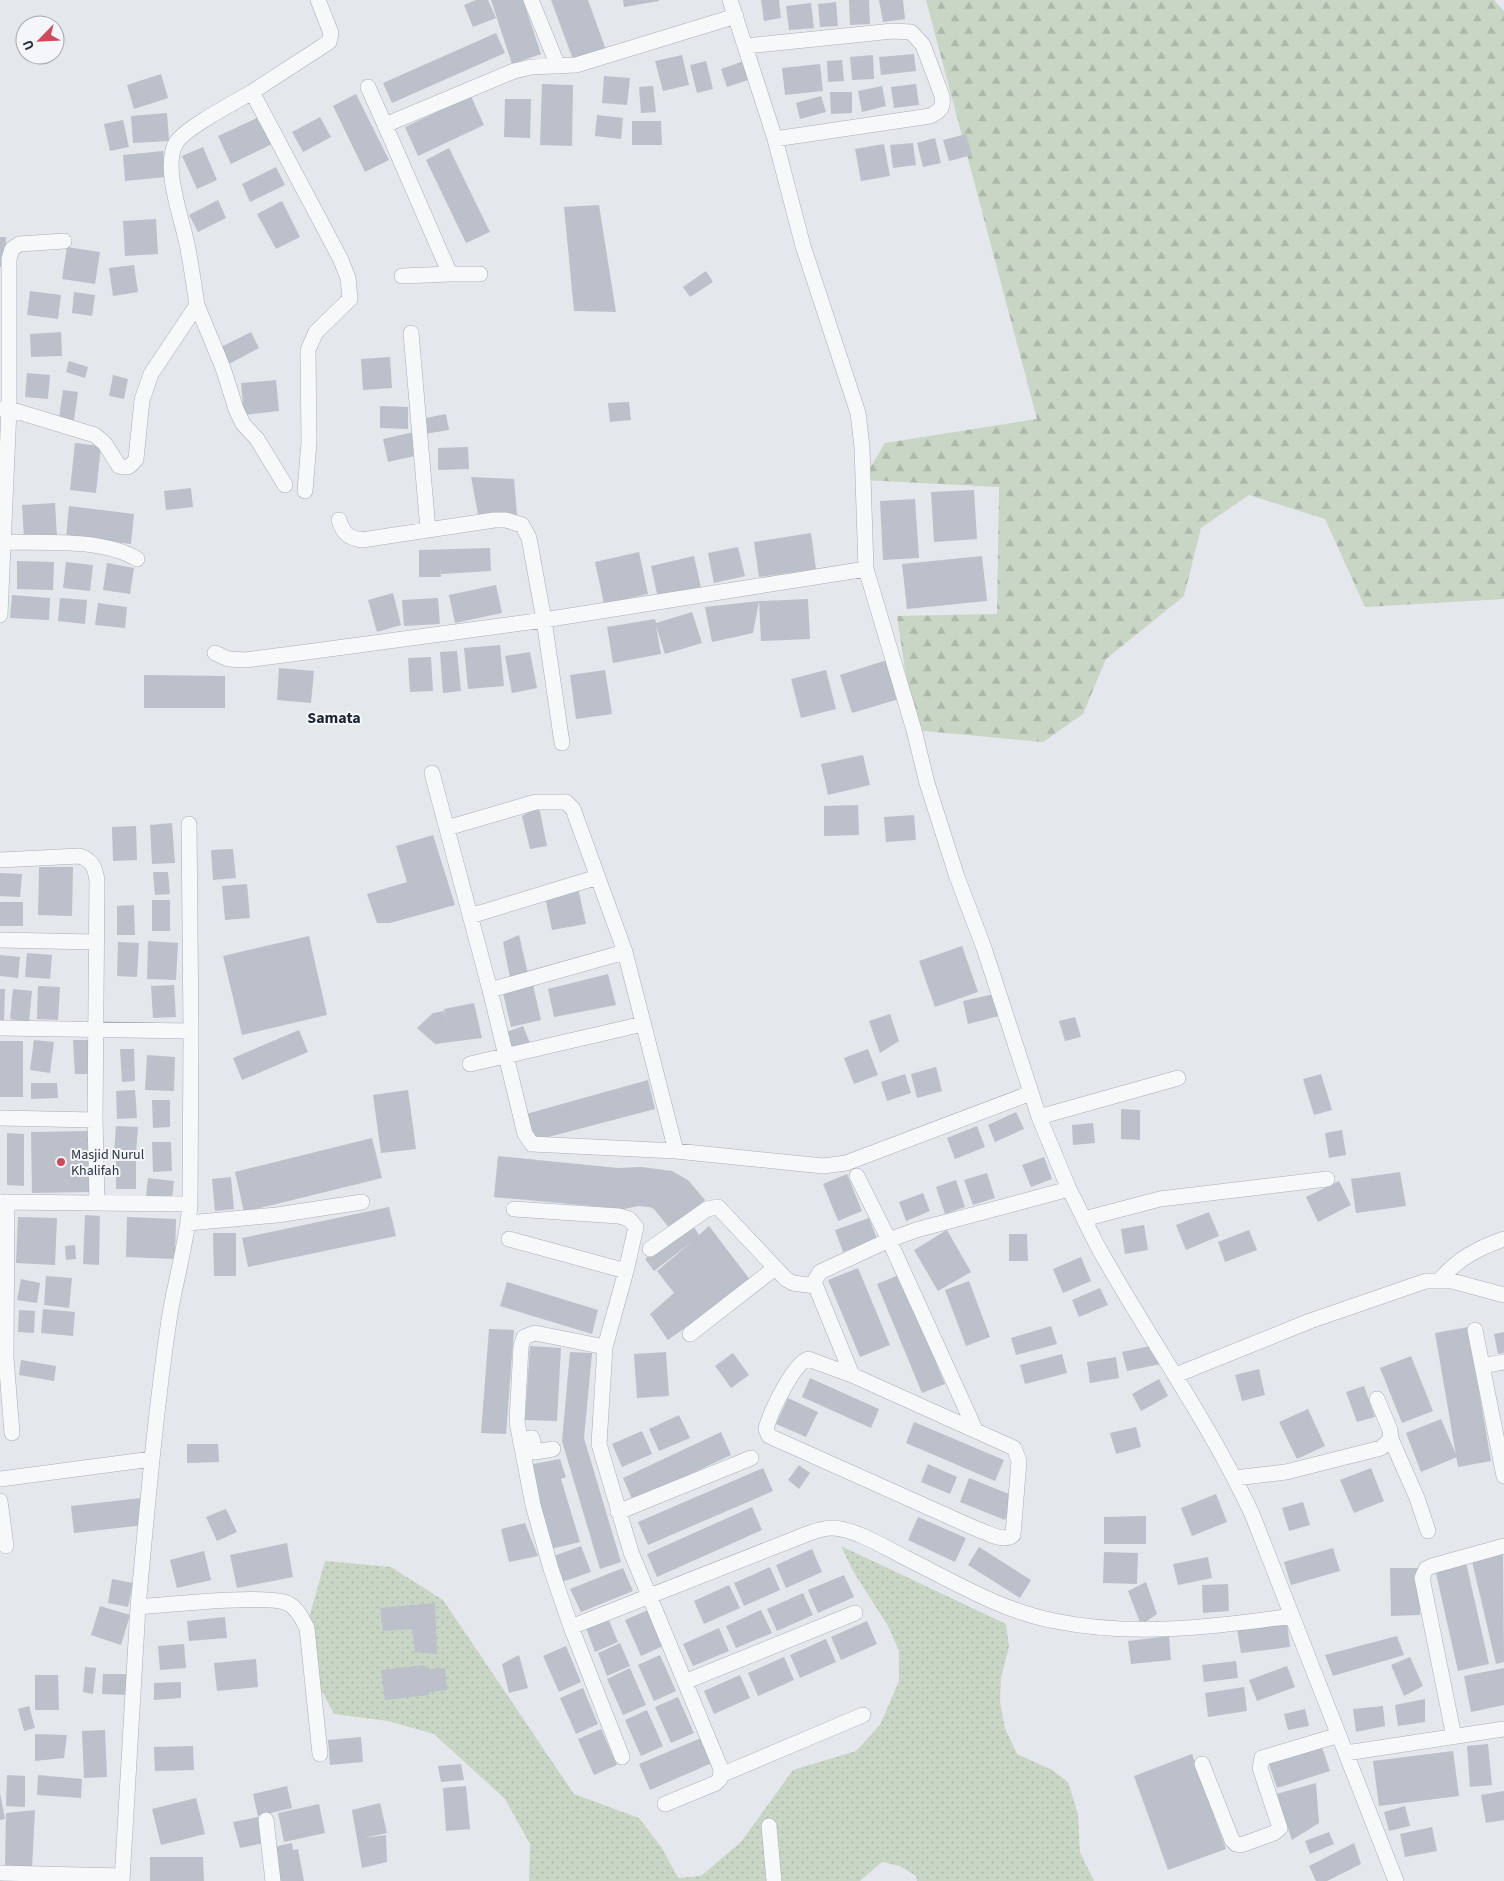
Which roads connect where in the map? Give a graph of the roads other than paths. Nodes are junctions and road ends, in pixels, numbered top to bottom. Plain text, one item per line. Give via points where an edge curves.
1 (318, 0) edge
2 (531, 0) edge
3 (730, 0) edge
4 (736, 16) junction
5 (746, 46) junction
6 (558, 66) junction
7 (368, 87) dead end
8 (252, 92) junction
9 (385, 125) junction
10 (775, 139) junction
11 (64, 241) dead end
12 (450, 274) junction
13 (480, 274) dead end
14 (402, 276) dead end
15 (197, 305) junction
16 (411, 333) dead end
17 (4, 409) edge
18 (285, 486) dead end
19 (305, 491) dead end
20 (339, 520) dead end
21 (428, 530) junction
22 (3, 542) junction
23 (137, 559) dead end
24 (866, 569) junction
25 (0, 615) edge
26 (544, 620) junction
27 (215, 653) dead end
28 (562, 743) dead end
29 (432, 773) dead end
30 (189, 824) dead end
31 (446, 828) junction
32 (0, 860) edge
33 (598, 877) junction
34 (470, 916) junction
35 (0, 940) edge
36 (95, 942) junction
37 (625, 952) junction
38 (490, 990) junction
39 (643, 1024) junction
40 (0, 1028) edge
41 (97, 1029) junction
42 (191, 1031) junction
43 (506, 1057) junction
44 (470, 1064) dead end
45 (1178, 1078) dead end
46 (1031, 1093) junction
47 (1039, 1117) junction
48 (0, 1118) edge
49 (95, 1120) junction
50 (676, 1151) junction
51 (857, 1176) dead end
52 (1327, 1179) dead end
53 (1069, 1189) junction
54 (4, 1202) edge
55 (97, 1202) junction
56 (362, 1202) dead end
57 (190, 1204) junction
58 (514, 1209) dead end
59 (1084, 1219) junction
60 (188, 1223) junction
61 (509, 1239) dead end
62 (1504, 1239) edge
63 (889, 1240) junction
64 (650, 1248) dead end
65 (775, 1268) junction
66 (626, 1271) junction
67 (1439, 1281) junction
68 (815, 1286) junction
69 (1504, 1295) edge
70 (1475, 1330) dead end
71 (690, 1334) dead end
72 (606, 1347) junction
73 (1504, 1362) edge
74 (1482, 1366) junction
75 (1176, 1375) junction
76 (852, 1376) junction
77 (1377, 1399) dead end
78 (975, 1429) junction
79 (12, 1433) dead end
80 (1391, 1439) junction
81 (520, 1440) junction
82 (553, 1450) dead end
83 (751, 1458) dead end
84 (152, 1459) junction
85 (1504, 1476) edge
86 (1235, 1478) junction
87 (0, 1480) edge
88 (0, 1501) edge
89 (618, 1512) junction
90 (1428, 1531) dead end
91 (6, 1546) dead end
92 (1504, 1546) edge
93 (648, 1596) junction
94 (138, 1607) junction
95 (855, 1613) dead end
96 (1292, 1616) junction
97 (571, 1627) junction
98 (687, 1681) junction
99 (863, 1715) dead end
100 (1504, 1729) edge
101 (1339, 1735) junction
102 (1454, 1737) junction
103 (1346, 1753) junction
104 (320, 1754) dead end
105 (622, 1757) dead end
106 (1202, 1764) dead end
107 (721, 1775) junction
108 (666, 1804) dead end
109 (266, 1820) dead end
110 (769, 1826) dead end
111 (0, 1873) edge
112 (122, 1878) edge
113 (273, 1881) edge
114 (774, 1881) edge
115 (1396, 1881) edge

1 - 8 street via 331,33 329,42
2 - 6 street
3 - 4 street
4 - 5 street
4 - 6 street via 576,65
5 - 10 street
5 - 10 street via 893,30 911,32 923,45 942,96 940,111 930,116
6 - 9 street via 514,71
7 - 9 street
8 - 15 street via 186,134 176,144 171,157
8 - 19 street via 348,278 350,299 316,332 308,350 309,442
9 - 12 street
10 - 24 street via 803,246 858,413
11 - 17 street via 19,244 12,249
12 - 13 street
12 - 14 street
15 - 17 street via 151,374 142,400 136,459 131,466 119,466 105,444 94,435
15 - 18 street via 239,416
16 - 21 street
17 - 22 street
20 - 21 street via 342,531 352,539 372,540
21 - 26 street via 494,520 522,525 529,538
22 - 23 street via 116,548
22 - 25 street
24 - 26 street
24 - 46 street via 937,818
26 - 27 street via 245,660
26 - 28 street
29 - 31 street
30 - 42 street
31 - 33 street via 536,802 566,802 573,809
31 - 34 street
32 - 36 street via 79,856 88,859 95,868 97,880
33 - 34 street
33 - 37 street
34 - 38 street
35 - 36 street
36 - 41 street
37 - 38 street
37 - 39 street
38 - 43 street
39 - 43 street
39 - 50 street
40 - 41 street
41 - 42 street
41 - 49 street
42 - 57 street
43 - 44 street
43 - 50 street via 525,1134 532,1144
45 - 47 street
46 - 47 street
46 - 50 street via 846,1163 824,1166
47 - 53 street
48 - 49 street
49 - 55 street
51 - 63 street
52 - 59 street via 1160,1199
53 - 59 street
53 - 63 street
54 - 55 street
54 - 79 street via 6,1358
55 - 57 street
56 - 60 street
57 - 60 street
58 - 66 street via 629,1219 636,1227
59 - 75 street via 1097,1246
60 - 84 street via 170,1318
61 - 66 street
62 - 67 street via 1467,1255
63 - 68 street via 820,1272 815,1278
63 - 78 street
64 - 65 street via 714,1207 722,1210
65 - 68 street via 793,1283
65 - 71 street
66 - 72 street
67 - 69 street via 1474,1285
67 - 75 street via 1403,1287
68 - 76 street
70 - 74 street
72 - 81 street via 535,1333 524,1337 517,1422
72 - 89 street via 599,1444
73 - 74 street
74 - 85 street
75 - 86 street
76 - 78 street
76 - 78 street via 813,1359 801,1361 773,1411 767,1433 795,1449 912,1501 1007,1539 1014,1530 1020,1461 1008,1444
77 - 80 street
80 - 86 street via 1381,1448 1300,1469
80 - 90 street
81 - 82 street via 532,1438 535,1452
81 - 97 street via 533,1505
83 - 89 street
84 - 87 street
84 - 94 street
86 - 96 street
88 - 91 street
89 - 93 street
92 - 102 street via 1432,1566 1426,1569 1422,1578
93 - 96 street via 807,1534 834,1528 881,1545 1020,1613 1055,1622 1116,1628 1171,1628
93 - 97 street
93 - 98 street
94 - 104 street via 229,1600 287,1602 299,1612 307,1628
94 - 112 street
95 - 98 street
96 - 101 street
97 - 105 street
98 - 107 street via 719,1762
99 - 107 street
100 - 102 street
101 - 103 street
101 - 106 street via 1262,1758 1260,1768 1280,1828 1241,1845 1232,1840
102 - 103 street
103 - 115 street
107 - 108 street via 716,1783
109 - 113 street
110 - 114 street
111 - 112 street

